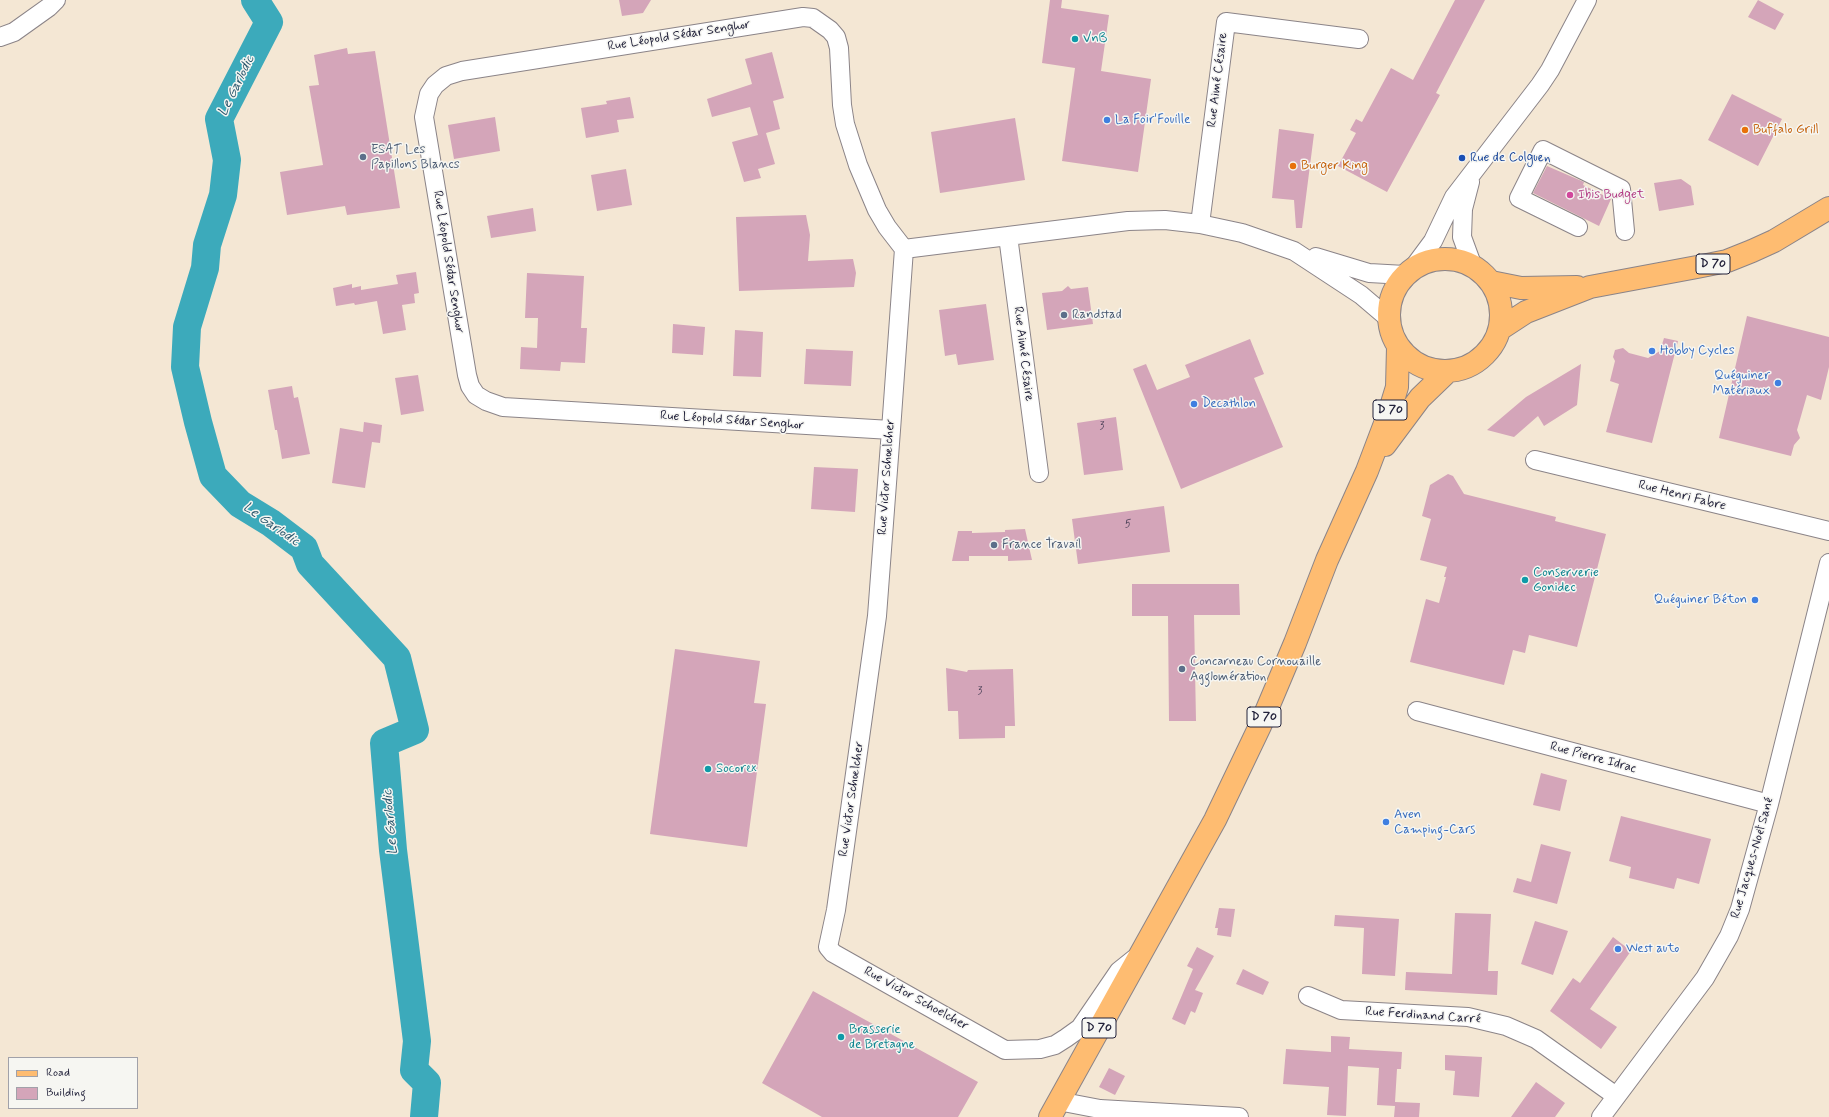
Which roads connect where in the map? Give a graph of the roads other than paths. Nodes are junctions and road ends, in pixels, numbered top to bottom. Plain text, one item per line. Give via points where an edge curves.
1 (56, 0) edge
2 (1587, 0) edge
3 (0, 37) edge
4 (1359, 39) dead end
5 (1473, 174) junction
6 (1829, 196) edge
7 (1829, 208) edge
8 (1200, 224) junction
9 (1578, 227) dead end
10 (1797, 227) junction
11 (1625, 231) dead end
12 (1008, 236) junction
13 (904, 248) junction
14 (1294, 251) junction
15 (1473, 267) junction
16 (1409, 272) junction
17 (1491, 282) junction
18 (1590, 287) junction
19 (1388, 318) junction
20 (1500, 329) junction
21 (1398, 347) junction
22 (1447, 372) junction
23 (891, 430) junction
24 (1535, 460) dead end
25 (1367, 471) junction
26 (1039, 472) dead end
27 (1829, 531) edge
28 (1829, 564) edge
29 (1417, 711) dead end
30 (1769, 804) junction
31 (828, 947) joint
32 (1140, 954) junction
33 (1308, 996) dead end
34 (1616, 1096) junction
35 (1054, 1109) edge
36 (1239, 1117) edge
37 (1601, 1117) edge

1 - 3 street via 14,32
2 - 5 street via 1540,85
4 - 8 street, Rue Aimé Césaire via 1226,22
5 - 15 street via 1463,209 1462,237
5 - 16 street via 1454,197 1433,241
6 - 10 main road, D 70
7 - 10 main road, D 70
8 - 12 street via 1165,220 1128,221
8 - 14 street via 1242,233
9 - 11 street via 1519,198 1543,150 1621,189
10 - 18 main road, D 70 via 1774,241 1726,261
12 - 13 street
12 - 26 street, Rue Aimé Césaire
13 - 23 street, Rue Victor Schœlcher
13 - 23 street, Rue Léopold Sédar Senghor via 887,228 877,210 858,165 845,124 836,37 814,18 803,17 462,71 446,76 429,94 424,116 464,359 470,386 476,395 503,407
14 - 16 street via 1369,273
14 - 19 street via 1361,296
15 - 16 main road via 1443,259 1425,263
15 - 17 main road
16 - 19 main road via 1392,294
17 - 18 main road, D 70 via 1521,288
17 - 20 main road via 1498,296 1501,311
18 - 20 main road, D 70 via 1526,312
19 - 21 main road via 1391,333
20 - 22 main road via 1492,345 1480,359 1465,368
21 - 22 main road via 1407,358 1419,366
21 - 25 main road, D 70 via 1397,388
22 - 25 main road, D 70 via 1420,398
23 - 31 street, Rue Victor Schœlcher via 877,616 836,910
24 - 27 street, Rue Henri Fabre
25 - 32 main road, D 70 via 1238,774
28 - 30 street, Rue Jacques-Noël Sané
29 - 30 street, Rue Pierre Idrac
30 - 34 street, Rue Jacques-Noël Sané via 1740,909 1729,936 1705,978
31 - 32 street, Rue Victor Schoelcher via 832,953 1005,1050 1040,1049 1055,1045 1066,1038 1080,1028 1119,971
32 - 35 main road, D 70
33 - 34 street, Rue Ferdinand Carré via 1341,1010 1468,1017 1506,1026 1536,1039
34 - 37 street, Rue Jacques-Noël Sané
35 - 36 street

